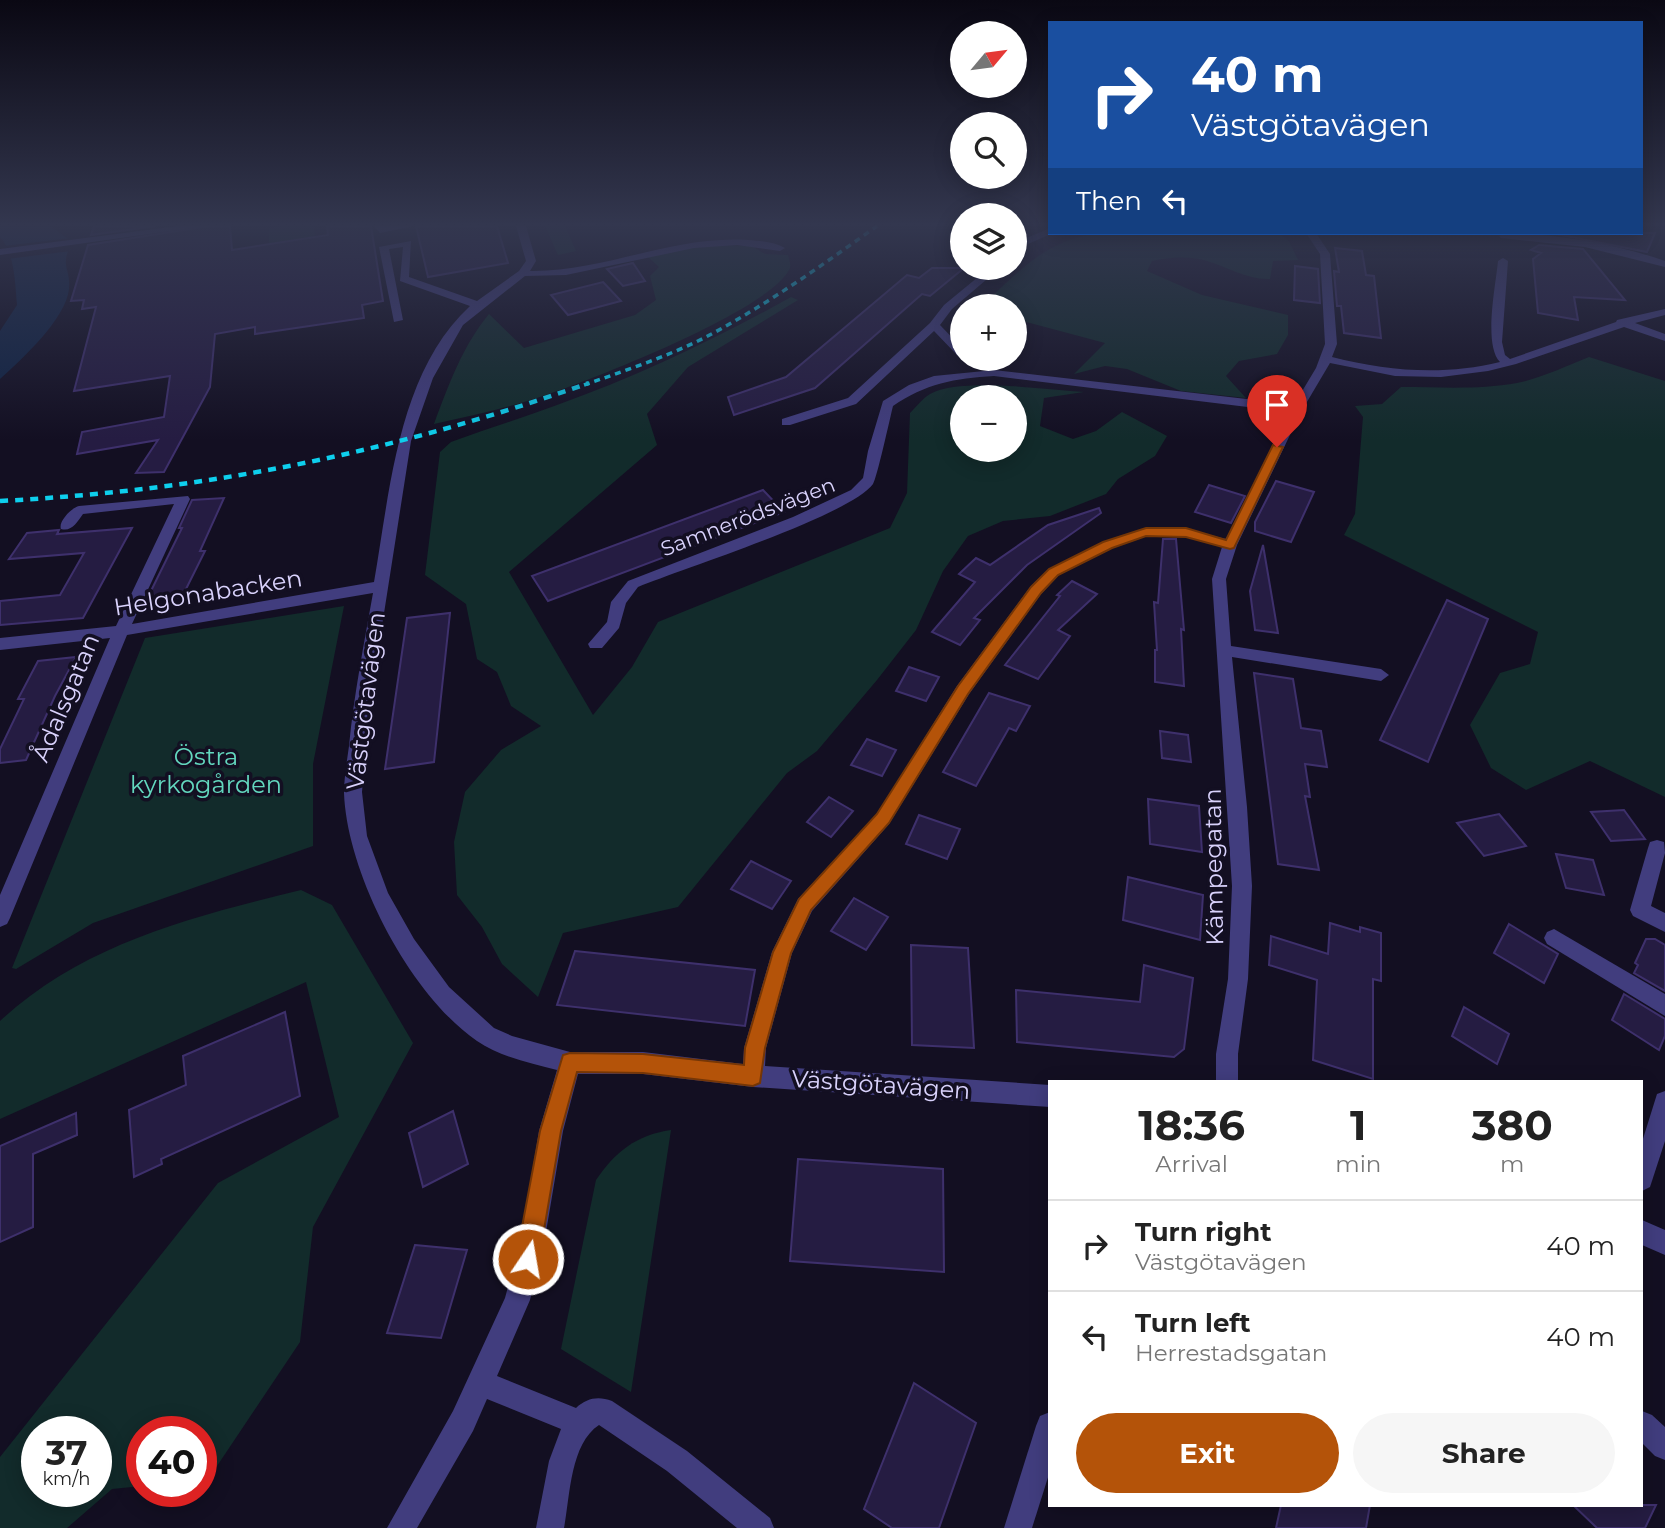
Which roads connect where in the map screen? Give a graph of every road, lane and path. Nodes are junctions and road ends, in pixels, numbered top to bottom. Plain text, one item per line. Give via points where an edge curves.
1 (394, 297) edge
2 (459, 297) edge
3 (489, 297) edge
4 (959, 297) edge
5 (1328, 297) edge
6 (1500, 297) edge
7 (478, 305) junction
8 (1665, 312) edge
9 (398, 320) dead end
10 (1621, 322) junction
11 (934, 325) junction
12 (1665, 338) edge
13 (950, 342) edge
14 (1326, 359) junction
15 (1508, 363) junction
16 (971, 373) joint
17 (1295, 412) junction
18 (786, 422) dead end
19 (66, 526) dead end
20 (1230, 545) junction
21 (382, 586) junction
22 (121, 631) junction
23 (0, 644) edge
24 (596, 644) dead end
25 (1223, 650) junction
26 (1381, 675) dead end
27 (1657, 848) dead end
28 (0, 918) edge
29 (1665, 923) edge
30 (1554, 938) dead end
31 (1665, 1006) edge
32 (570, 1062) junction
33 (753, 1076) junction
34 (1227, 1080) edge
35 (1048, 1096) edge
36 (1665, 1102) edge
37 (1643, 1176) edge
38 (1643, 1232) edge
39 (1665, 1243) edge
40 (481, 1383) junction
41 (579, 1423) junction
42 (1643, 1426) edge
43 (1048, 1432) edge
44 (1665, 1446) edge
45 (401, 1528) edge
46 (550, 1528) edge
47 (760, 1528) edge
48 (1018, 1528) edge

1 - 9 street
2 - 7 street
3 - 7 street, Västgötavägen
4 - 11 street
5 - 14 street, Kämpegatan via 1331,344
6 - 15 street via 1496,342
7 - 21 street, Västgötavägen via 449,337 415,407 405,440
8 - 10 street
10 - 12 street
10 - 15 street
11 - 13 street
11 - 18 street via 852,401
14 - 15 street via 1406,375 1471,371
14 - 17 street, Kämpegatan
16 - 17 street, Samnerödsvägen
16 - 24 street, Samnerödsvägen via 916,385 887,404 870,478 861,490 634,584 619,602 614,624
17 - 20 street, Kämpegatan
19 - 22 street, Ådalsgatan via 79,510 183,499
20 - 25 street, Kämpegatan via 1219,579
20 - 33 street via 1186,533 1146,532 1054,572 1036,590 963,690 883,818 805,905 782,952 755,1048
21 - 22 street, Helgonabacken
21 - 32 street, Västgötavägen via 354,775 354,813 368,869 407,946 466,1020 510,1046
22 - 23 street, Helgonabacken
22 - 28 street, Ådalsgatan
25 - 26 street
25 - 34 street, Kämpegatan via 1242,886
27 - 29 street via 1640,909
30 - 31 street
32 - 33 street, Västgötavägen via 643,1063
32 - 40 street via 551,1131 517,1300
33 - 35 street, Västgötavägen
36 - 37 street
38 - 39 street
40 - 41 street
40 - 45 street
41 - 46 street via 570,1437
41 - 47 street via 592,1412 602,1412 677,1461
42 - 44 street
43 - 48 street

